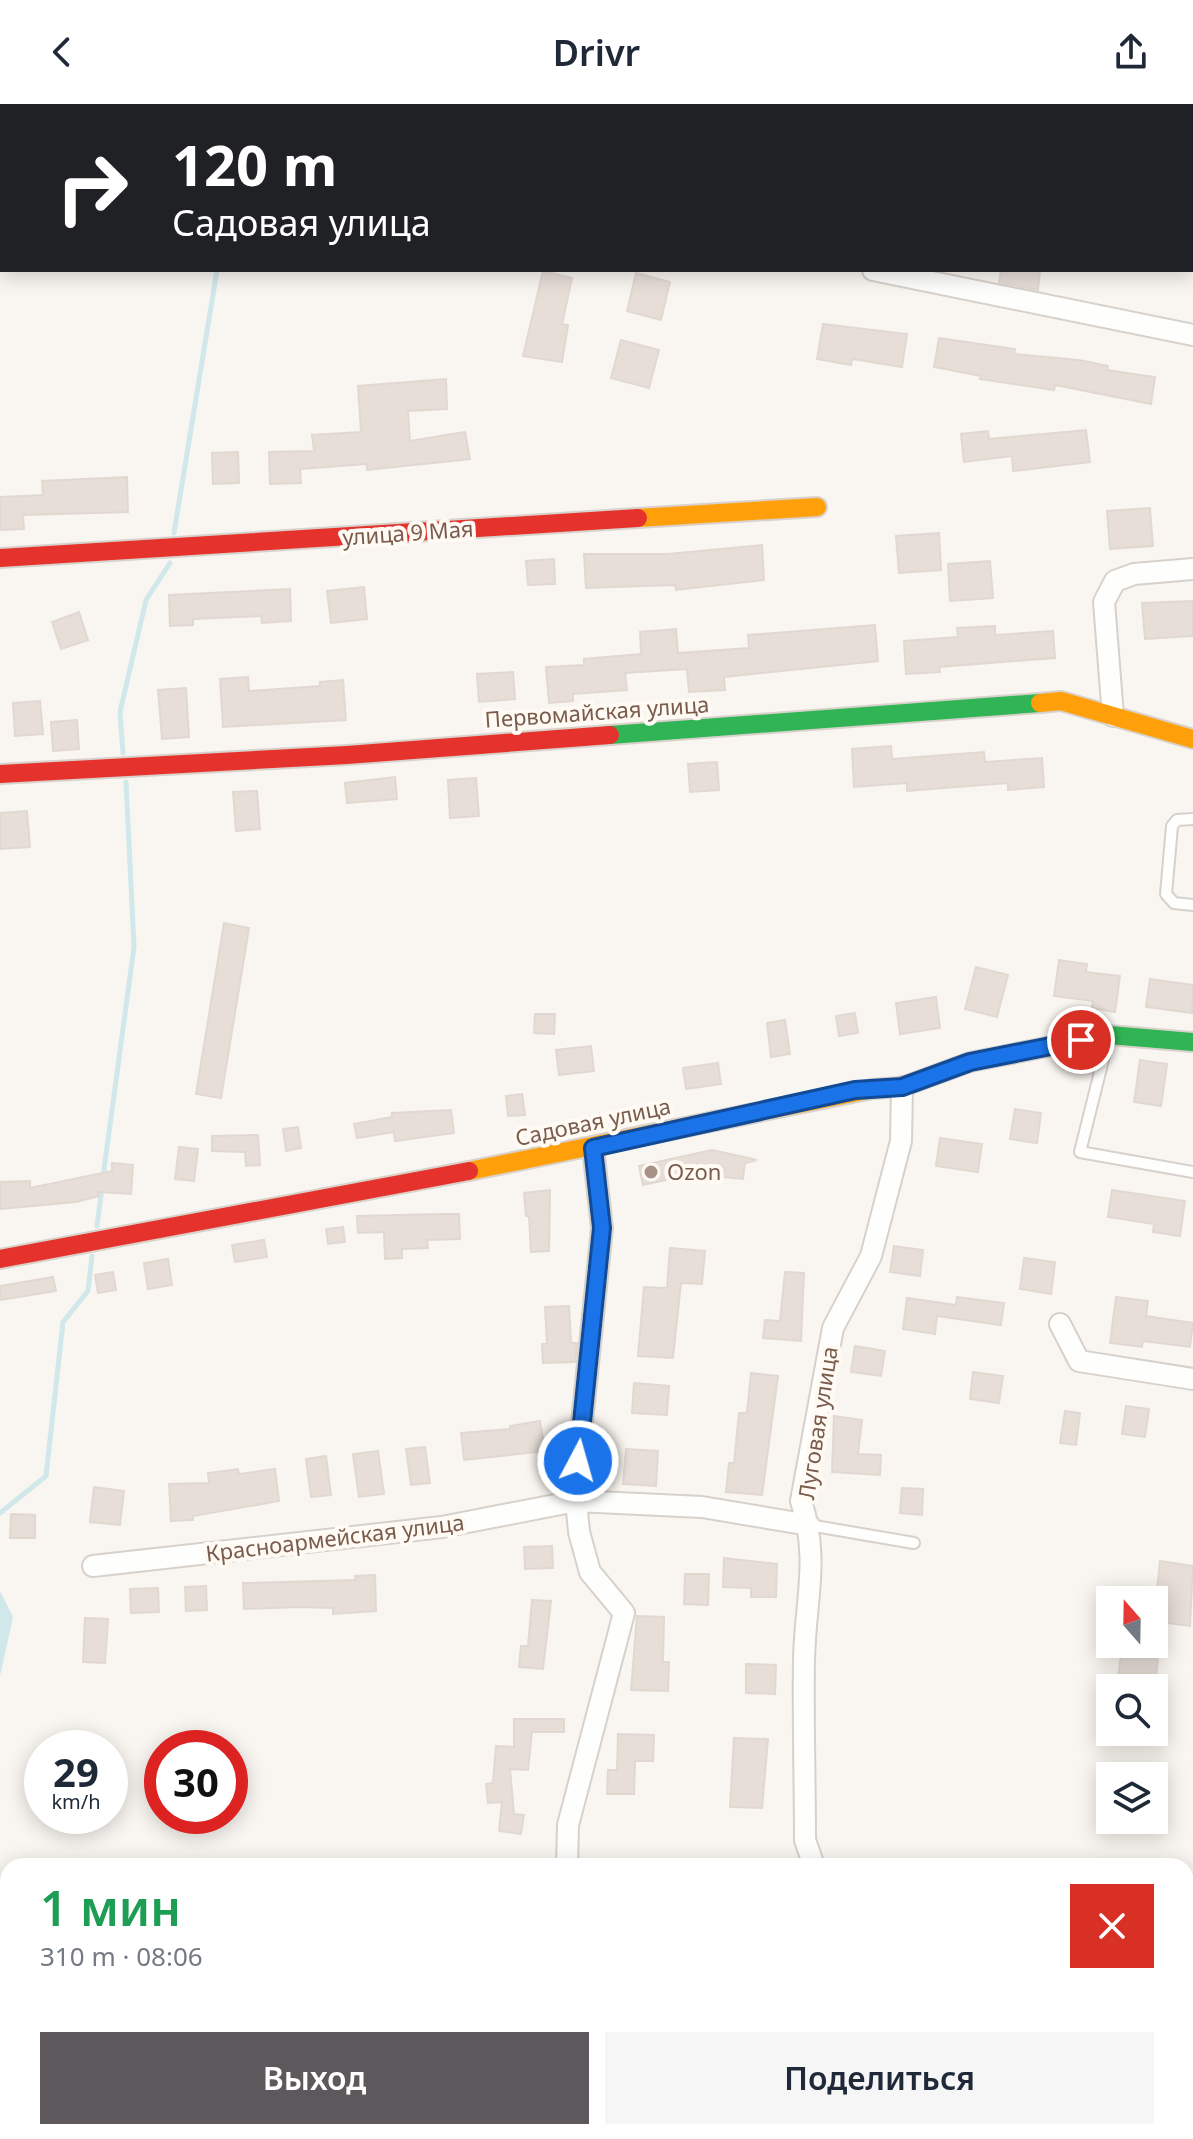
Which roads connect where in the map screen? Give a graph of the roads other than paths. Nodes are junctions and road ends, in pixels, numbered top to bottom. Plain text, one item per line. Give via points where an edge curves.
1 (883, 272) edge
2 (1193, 335) edge
3 (817, 507) dead end
4 (0, 558) edge
5 (1193, 569) edge
6 (1113, 716) junction
7 (1193, 739) edge
8 (0, 774) edge
9 (1193, 819) edge
10 (1193, 905) edge
11 (1109, 1035) junction
12 (1193, 1042) edge
13 (902, 1087) junction
14 (593, 1148) junction
15 (1193, 1172) edge
16 (0, 1259) edge
17 (1060, 1324) dead end
18 (1193, 1379) edge
19 (576, 1501) junction
20 (809, 1525) junction
21 (914, 1543) dead end
22 (93, 1566) dead end
23 (567, 1858) edge
24 (811, 1858) edge

1 - 2 street
3 - 4 street, улица 9 Мая
5 - 6 street via 1134,574 1115,581 1104,602
6 - 7 street, Первомайская улица
6 - 8 street, Первомайская улица via 1061,701 347,755
9 - 10 lane via 1177,820 1172,826 1166,894 1174,903
11 - 12 street, Садовая улица
11 - 13 street, Садовая улица via 970,1062
11 - 15 lane via 1080,1152
13 - 14 street, Садовая улица via 855,1090
13 - 20 street, Луговая улица via 901,1141 871,1256 833,1328 801,1501
14 - 16 street, Садовая улица
14 - 19 street via 602,1228
17 - 18 street via 1079,1361
19 - 20 street, Красноармейская улица via 702,1507
19 - 22 street, Красноармейская улица via 442,1527
19 - 23 street via 590,1572 624,1613 568,1825
20 - 21 lane
20 - 24 street, Луговая улица via 813,1570 804,1657 805,1840

